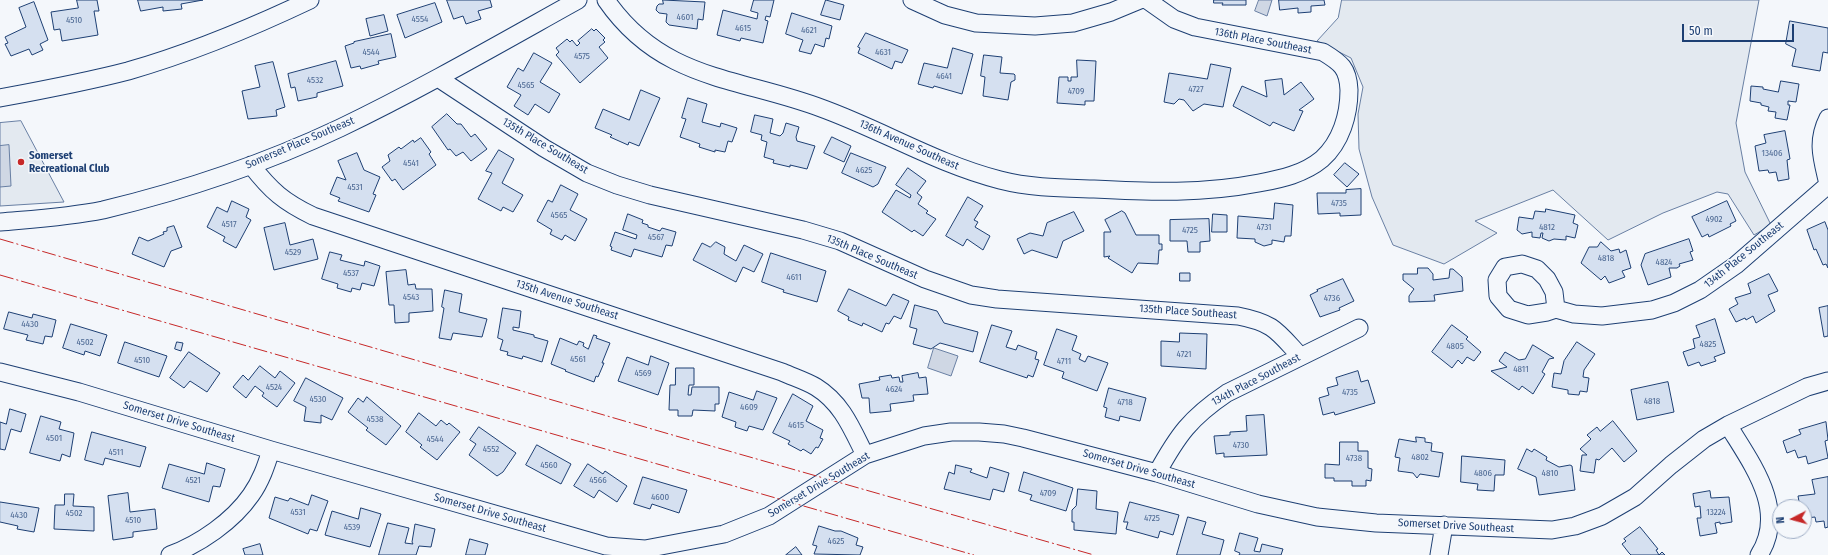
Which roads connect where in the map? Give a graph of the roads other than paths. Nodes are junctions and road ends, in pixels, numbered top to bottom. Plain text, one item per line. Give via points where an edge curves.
1 (310, 0) edge
2 (578, 0) edge
3 (606, 0) edge
4 (912, 0) edge
5 (1140, 0) edge
6 (1147, 0) edge
7 (438, 78) junction
8 (0, 98) edge
9 (1348, 105) joint
10 (1828, 118) edge
11 (251, 166) junction
12 (1828, 184) edge
13 (0, 222) edge
14 (1556, 308) dead end
15 (1359, 328) dead end
16 (1300, 356) junction
17 (0, 372) edge
18 (1828, 381) edge
19 (1728, 425) junction
20 (271, 450) junction
21 (865, 455) junction
22 (1157, 473) junction
23 (1444, 525) junction
24 (644, 552) edge
25 (170, 555) edge
26 (1439, 555) edge
27 (1759, 555) edge

1 - 8 street via 192,50 128,71
2 - 7 street, Somerset Place Southeast
3 - 9 street, 136th Avenue Southeast via 632,31 659,52 685,67 710,77 792,97 844,116 964,170 1002,181 1034,186 1183,193 1230,189 1282,178 1303,171 1322,159 1341,133
4 - 5 street via 945,15 976,23 1028,26 1073,23
6 - 9 street, 136th Place Southeast via 1174,19 1195,27 1323,52 1340,62 1346,72 1349,88
7 - 11 street, Somerset Place Southeast via 339,128
7 - 16 street, 135th Place Southeast via 544,148 587,173 617,185 840,241 925,279 971,295 1254,319 1267,323 1276,330
10 - 12 street via 1822,129 1820,144
11 - 13 street, Somerset Place Southeast via 102,210
11 - 21 street, 135th Avenue Southeast via 278,195 313,216 782,372 816,387 833,400 845,415
12 - 14 street, 134th Place Southeast via 1736,265 1700,290 1674,303 1652,310 1602,316 1574,314
15 - 16 street, 134th Place Southeast
16 - 22 street, 134th Place Southeast via 1208,406 1175,440
17 - 20 street, Somerset Drive Southeast via 79,392
18 - 19 street, Somerset Drive Southeast via 1807,387
19 - 23 street, Somerset Drive Southeast via 1704,439 1635,497 1602,516 1575,526 1552,530
19 - 27 street via 1759,476 1766,497 1768,530 1765,546
20 - 24 street, Somerset Drive Southeast via 606,546
20 - 25 street via 263,475 251,496 209,536
21 - 22 street, Somerset Drive Southeast via 924,436 951,432 979,432 1023,438
21 - 24 street, Somerset Drive Southeast via 768,516 749,525 724,534
22 - 23 street, Somerset Drive Southeast via 1258,504 1317,517 1376,523
23 - 26 street

